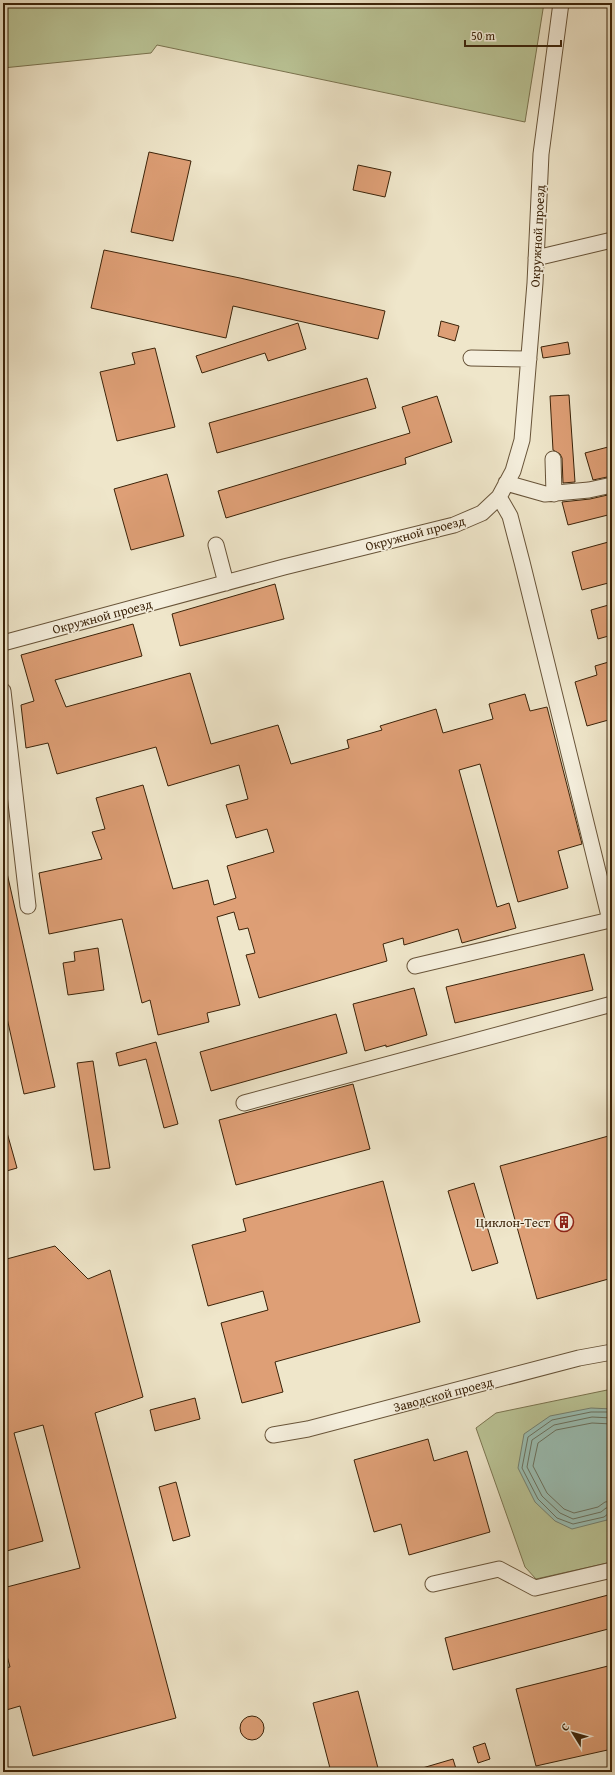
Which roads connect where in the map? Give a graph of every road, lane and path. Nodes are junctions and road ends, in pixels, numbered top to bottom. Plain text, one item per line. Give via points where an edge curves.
1 (561, 3) edge
2 (612, 240) edge
3 (536, 258) junction
4 (471, 358) dead end
5 (529, 359) junction
6 (553, 459) dead end
7 (506, 483) junction
8 (612, 485) edge
9 (554, 494) junction
10 (499, 496) junction
11 (216, 545) dead end
12 (226, 582) junction
13 (3, 643) edge
14 (3, 691) edge
15 (28, 906) dead end
16 (415, 966) dead end
17 (612, 1004) edge
18 (244, 1103) dead end
19 (612, 1352) edge
20 (273, 1435) dead end
21 (612, 1570) edge
22 (433, 1584) dead end

1 - 3 street, Окружной проезд via 541,154
2 - 3 street
3 - 5 street, Окружной проезд
4 - 5 street
5 - 7 street, Окружной проезд via 522,440 513,471
6 - 9 street
7 - 9 street via 538,493
7 - 10 street, Окружной проезд
8 - 9 street
10 - 12 street, Окружной проезд via 482,513 454,525
10 - 16 street via 510,516 610,920
11 - 12 street
12 - 13 street, Окружной проезд
14 - 15 street
17 - 18 street
19 - 20 street, Заводской проезд via 579,1358 308,1429
21 - 22 street via 535,1588 499,1569

